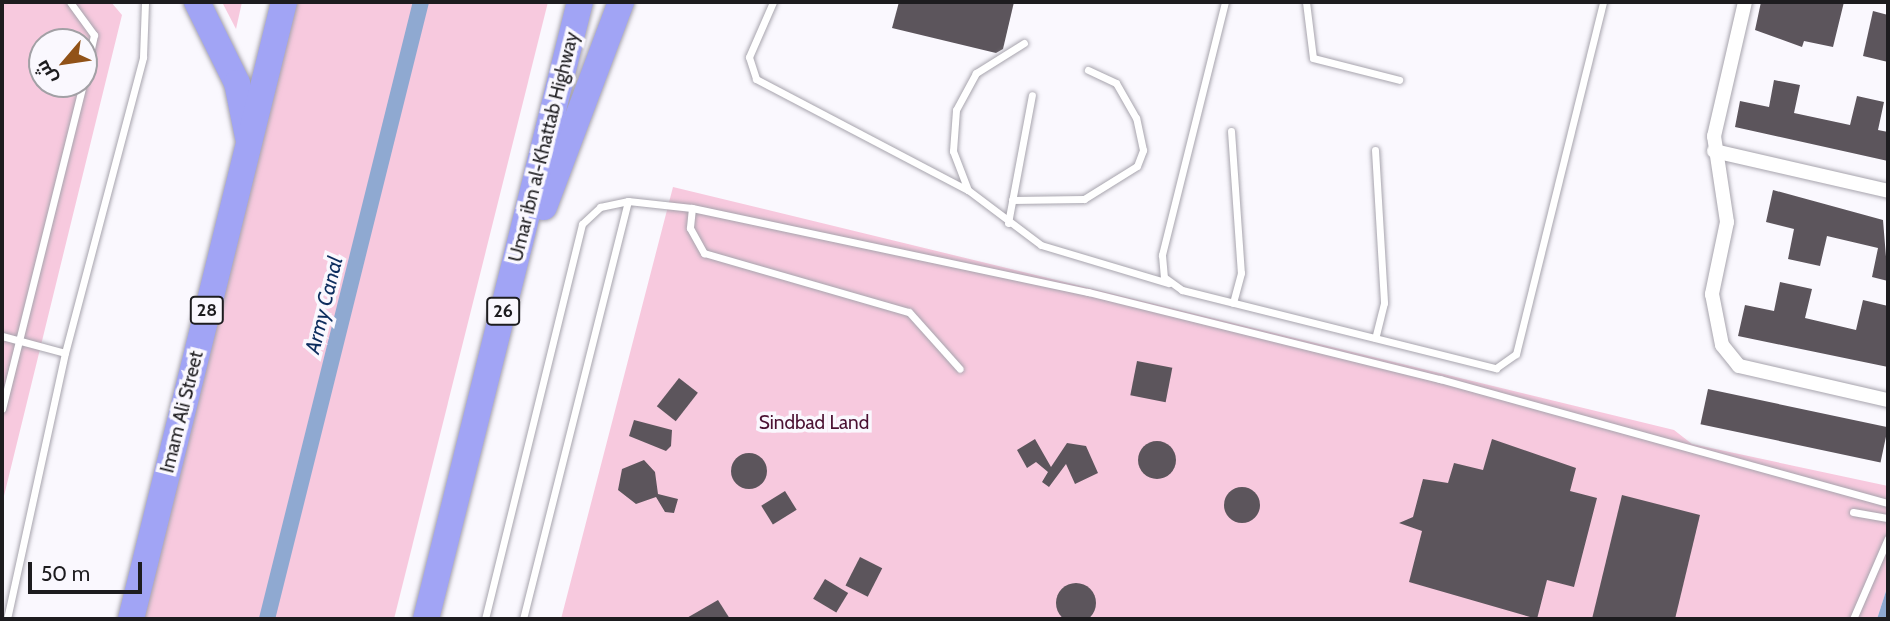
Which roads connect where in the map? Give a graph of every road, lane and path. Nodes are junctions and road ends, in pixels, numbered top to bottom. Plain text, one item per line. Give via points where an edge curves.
1 (70, 2) edge
2 (145, 2) edge
3 (197, 2) edge
4 (284, 2) edge
5 (580, 2) edge
6 (621, 2) edge
7 (773, 2) edge
8 (1225, 2) edge
9 (1306, 2) edge
10 (1603, 2) edge
11 (1745, 2) edge
12 (89, 28) edge
13 (1024, 43) dead end
14 (1088, 70) dead end
15 (1399, 80) dead end
16 (1032, 95) dead end
17 (80, 98) edge
18 (1231, 131) dead end
19 (249, 143) junction
20 (1375, 150) dead end
21 (1714, 150) junction
22 (968, 190) junction
23 (1888, 191) edge
24 (1012, 200) junction
25 (628, 201) junction
26 (692, 208) junction
27 (1008, 223) junction
28 (1169, 283) junction
29 (1233, 303) junction
30 (503, 313) junction
31 (2, 336) edge
32 (1375, 338) junction
33 (23, 342) junction
34 (65, 353) junction
35 (960, 369) dead end
36 (1888, 400) edge
37 (2, 409) edge
38 (1888, 503) edge
39 (1853, 512) dead end
40 (1888, 518) edge
41 (1888, 538) edge
42 (7, 619) edge
43 (131, 619) edge
44 (426, 619) edge
45 (485, 619) edge
46 (523, 619) edge
47 (1853, 619) edge

1 - 12 lane
2 - 34 lane via 142,57
3 - 19 highway via 237,83
4 - 19 highway, Imam Ali Street / 28
5 - 30 highway, Umar ibn al-Khattab Highway / 26
6 - 30 highway
7 - 22 lane via 749,57 755,79
8 - 28 lane via 1161,262
9 - 15 lane via 1313,58
10 - 32 lane via 1516,354 1496,368
11 - 21 street
13 - 22 lane via 976,74 956,110 953,151
14 - 24 lane via 1116,83 1131,108 1143,150 1137,166 1084,199
16 - 24 lane
17 - 33 lane
18 - 29 lane via 1241,273
19 - 43 highway, Imam Ali Street / 28
20 - 32 lane via 1384,290
21 - 23 street
21 - 36 street via 1727,222 1713,313 1728,355 1739,366
22 - 27 lane
24 - 27 lane
25 - 26 lane
25 - 45 lane via 600,207 582,224
25 - 46 lane
26 - 35 lane via 690,229 704,253 909,312
26 - 38 lane via 1088,292 1440,379
27 - 28 lane via 1041,245
28 - 29 lane
29 - 32 lane
30 - 44 highway, Umar ibn al-Khattab Highway / 26
31 - 33 lane
33 - 34 lane
33 - 37 lane
34 - 42 lane
39 - 40 lane
41 - 47 lane

